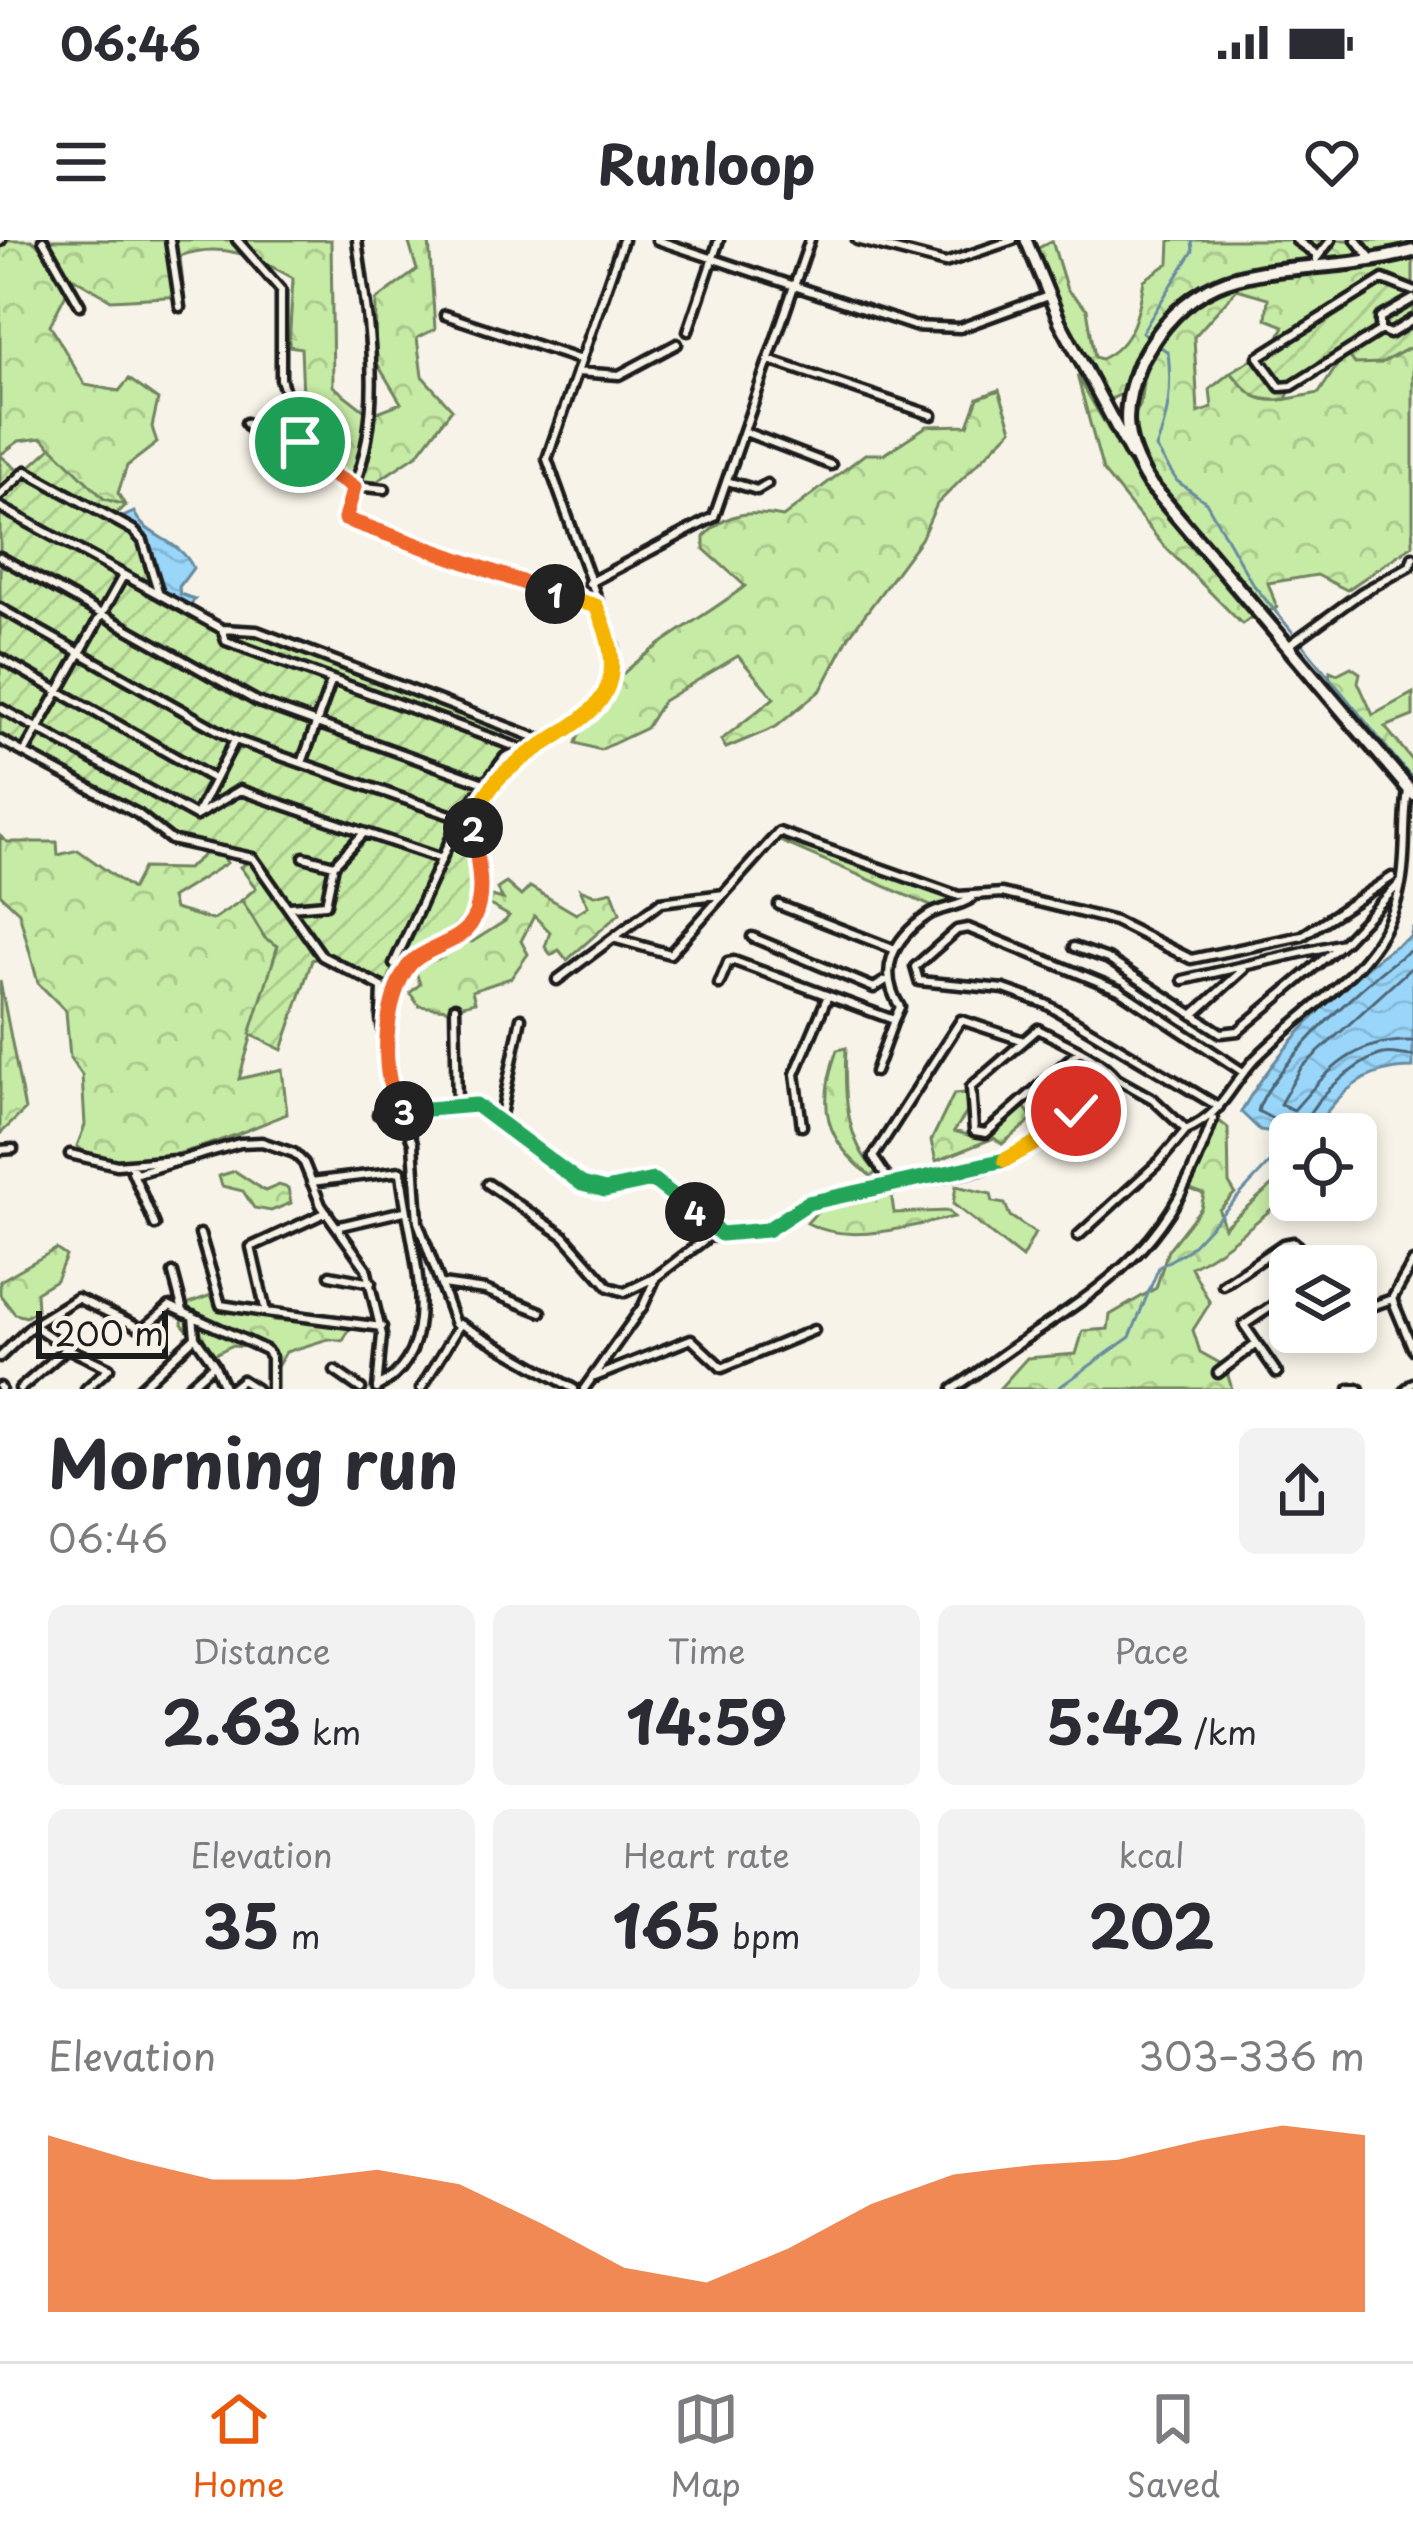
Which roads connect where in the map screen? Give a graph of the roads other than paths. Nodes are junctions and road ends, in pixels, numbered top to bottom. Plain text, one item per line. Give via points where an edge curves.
1 (43, 240) edge
2 (170, 240) edge
3 (237, 240) edge
4 (357, 240) edge
5 (623, 240) edge
6 (657, 240) edge
7 (719, 240) edge
8 (810, 240) edge
9 (857, 240) edge
10 (1013, 240) edge
11 (1026, 240) edge
12 (1296, 240) edge
13 (1331, 240) edge
14 (1356, 240) edge
15 (1413, 250) edge
16 (1316, 256) junction
17 (1371, 258) junction
18 (712, 260) junction
19 (795, 287) junction
20 (1413, 295) edge
21 (1048, 296) junction
22 (80, 305) dead end
23 (180, 308) dead end
24 (445, 315) dead end
25 (1413, 320) edge
26 (1381, 330) junction
27 (688, 331) dead end
28 (677, 344) dead end
29 (770, 360) junction
30 (581, 361) junction
31 (577, 372) junction
32 (1098, 397) junction
33 (1125, 401) junction
34 (932, 415) dead end
35 (295, 422) junction
36 (246, 423) dead end
37 (745, 432) junction
38 (1136, 462) junction
39 (831, 465) dead end
40 (727, 481) junction
41 (767, 484) dead end
42 (354, 487) junction
43 (386, 489) dead end
44 (0, 495) edge
45 (0, 507) edge
46 (1413, 556) edge
47 (0, 557) edge
48 (123, 576) junction
49 (589, 584) junction
50 (159, 595) junction
51 (596, 606) junction
52 (0, 608) edge
53 (102, 614) junction
54 (222, 629) junction
55 (1288, 646) junction
56 (80, 651) junction
57 (0, 658) edge
58 (331, 682) junction
59 (58, 691) junction
60 (0, 708) edge
61 (317, 723) junction
62 (37, 728) junction
63 (558, 736) junction
64 (0, 740) edge
65 (235, 740) junction
66 (542, 740) junction
67 (523, 749) junction
68 (25, 753) junction
69 (302, 763) junction
70 (212, 778) junction
71 (485, 784) junction
72 (1411, 792) edge
73 (196, 816) junction
74 (460, 818) junction
75 (363, 834) junction
76 (1404, 852) junction
77 (304, 857) dead end
78 (443, 859) junction
79 (334, 866) junction
80 (1392, 877) junction
81 (1402, 882) junction
82 (1391, 892) junction
83 (724, 894) junction
84 (976, 896) junction
85 (778, 905) dead end
86 (290, 908) junction
87 (752, 937) dead end
88 (613, 938) junction
89 (1344, 942) junction
90 (894, 949) junction
91 (1085, 951) dead end
92 (394, 964) dead end
93 (1248, 966) junction
94 (886, 978) junction
95 (557, 980) dead end
96 (1183, 980) dead end
97 (718, 984) dead end
98 (827, 998) junction
99 (455, 1007) dead end
100 (1193, 1015) junction
101 (521, 1018) dead end
102 (894, 1020) junction
103 (387, 1040) junction
104 (1024, 1041) junction
105 (1079, 1052) junction
106 (875, 1072) dead end
107 (1243, 1072) junction
108 (1117, 1079) junction
109 (457, 1106) junction
110 (1219, 1107) junction
111 (401, 1112) junction
112 (378, 1114) dead end
113 (1214, 1117) junction
114 (500, 1123) junction
115 (802, 1126) dead end
116 (1186, 1130) junction
117 (13, 1149) dead end
118 (0, 1150) edge
119 (208, 1152) dead end
120 (70, 1154) dead end
121 (130, 1168) junction
122 (311, 1182) junction
123 (488, 1184) dead end
124 (894, 1188) junction
125 (328, 1211) junction
126 (404, 1211) junction
127 (155, 1225) dead end
128 (340, 1226) junction
129 (200, 1234) dead end
130 (721, 1234) junction
131 (1078, 1236) dead end
132 (1269, 1253) edge
133 (1413, 1262) edge
134 (173, 1274) dead end
135 (330, 1275) dead end
136 (656, 1277) junction
137 (371, 1283) junction
138 (442, 1283) junction
139 (1222, 1285) dead end
140 (1392, 1299) junction
141 (1377, 1304) edge
142 (1269, 1308) edge
143 (182, 1311) junction
144 (266, 1312) junction
145 (541, 1312) dead end
146 (193, 1316) junction
147 (455, 1324) junction
148 (33, 1325) junction
149 (382, 1327) junction
150 (814, 1330) dead end
151 (195, 1337) junction
152 (1256, 1345) junction
153 (67, 1348) junction
154 (1413, 1349) edge
155 (0, 1357) edge
156 (214, 1364) junction
157 (335, 1371) dead end
158 (1218, 1373) dead end
159 (1277, 1373) dead end
160 (595, 1378) junction
161 (1413, 1383) edge
162 (377, 1388) edge
163 (20, 1389) edge
164 (86, 1389) edge
165 (139, 1389) edge
166 (186, 1389) edge
167 (228, 1389) edge
168 (256, 1389) edge
169 (271, 1389) edge
170 (361, 1389) edge
171 (421, 1389) edge
172 (574, 1389) edge
173 (584, 1389) edge
174 (952, 1389) edge
175 (1406, 1389) edge

1 - 22 street
2 - 23 street
3 - 35 street via 281,290 281,379
4 - 42 street via 372,410
5 - 30 street
6 - 18 street
7 - 18 street
8 - 19 street
9 - 10 street via 945,263
11 - 21 street
12 - 16 street
13 - 16 street
14 - 17 street
15 - 17 main road
16 - 17 main road
16 - 33 main road via 1259,259 1199,280 1160,323
18 - 19 street
18 - 27 street
19 - 21 street via 929,328 960,328
19 - 29 street
20 - 26 street via 1380,318
20 - 26 street via 1383,279 1258,357 1280,387 1292,386
21 - 32 street
24 - 30 street
25 - 26 street via 1390,334
28 - 31 street via 619,375
29 - 34 street
29 - 37 street
30 - 31 street
31 - 49 street via 547,459
32 - 33 street via 1110,406
32 - 38 street
33 - 38 main road
35 - 36 street via 257,437
35 - 42 street via 310,460
37 - 39 street
37 - 40 street
38 - 55 main road
40 - 41 street via 757,490
40 - 49 street via 714,517
42 - 43 street
42 - 51 street via 343,514 352,523
44 - 50 street via 26,471 134,530
45 - 48 street
46 - 55 street via 1410,566
47 - 53 street
48 - 50 street
48 - 53 street
49 - 51 street
50 - 54 street
51 - 63 street via 614,646 611,679 583,722
52 - 56 street
53 - 56 street
53 - 61 street via 258,702
54 - 58 street via 226,641
54 - 66 street via 268,635
55 - 72 main road
56 - 59 street
56 - 65 street
57 - 59 street
58 - 61 street
58 - 67 street
59 - 62 street
59 - 70 street
60 - 62 street
61 - 69 street
61 - 71 street
62 - 68 street
62 - 73 street
63 - 66 street
63 - 103 street via 499,778 472,816 481,901 470,926 409,965 393,996
64 - 68 street
65 - 69 street
65 - 70 street
66 - 67 street
67 - 71 street via 505,757
68 - 86 street via 171,840 253,859
69 - 74 street
70 - 73 street
71 - 74 street
72 - 76 street
73 - 75 street via 240,790
74 - 78 street
75 - 78 street
75 - 79 street
76 - 80 street
76 - 81 street
77 - 79 street
78 - 92 street
79 - 86 street via 326,904
80 - 82 street
80 - 84 street via 1302,936 1192,959 1115,921 1002,893
81 - 82 street
81 - 107 street via 1375,947
82 - 89 street
83 - 84 street via 785,832
83 - 88 street via 661,902
83 - 88 street via 664,957
84 - 90 street via 927,915
85 - 90 street
86 - 103 street via 322,956 382,987
87 - 94 street via 874,988
88 - 95 street
89 - 93 street
89 - 100 street via 1238,1031 1221,1033
90 - 94 street
91 - 100 street
93 - 96 street
93 - 100 street
94 - 102 street via 900,1006
97 - 98 street via 734,961
98 - 102 street
98 - 115 street via 795,1074
99 - 109 street
101 - 114 street
102 - 106 street
103 - 111 street
104 - 105 street via 1038,1029
104 - 105 street via 971,1087 974,1131 980,1134
104 - 124 street via 962,1020 873,1157
105 - 108 street
107 - 110 street
107 - 110 street via 1119,990 968,928 915,967 919,981 1004,988 1046,1004
108 - 116 street
108 - 124 street via 1023,1153
109 - 111 street
109 - 114 street via 476,1105
110 - 113 street
111 - 112 street
111 - 138 street via 414,1145 418,1222
113 - 116 street
113 - 174 street via 1187,1188 1120,1273
114 - 130 street via 582,1184 605,1190 653,1180
116 - 131 street
117 - 118 street
119 - 121 street
120 - 121 street
121 - 122 street via 262,1142 294,1153
121 - 127 street
122 - 125 street
122 - 126 street via 401,1171
123 - 136 street via 563,1236 609,1288 626,1292
124 - 130 street via 808,1203 767,1230
125 - 128 street
125 - 144 street via 250,1247
126 - 128 street
126 - 162 street via 421,1318 394,1378
128 - 137 street
129 - 144 street via 221,1305
130 - 136 street
132 - 139 street
133 - 140 street
134 - 143 street
135 - 137 street
136 - 160 street
137 - 149 street
138 - 145 street
138 - 147 street
140 - 141 street
140 - 154 street
142 - 152 street via 1244,1325
143 - 146 street
143 - 148 street via 170,1306 142,1329 77,1298
144 - 149 street
146 - 151 street
146 - 169 street via 266,1350
147 - 171 street
147 - 172 street
148 - 153 street
148 - 155 street
149 - 162 street
150 - 160 street via 722,1368 691,1339
151 - 156 street
151 - 165 street
152 - 158 street
152 - 159 street
153 - 163 street
153 - 164 street via 109,1368
156 - 166 street
156 - 167 street
157 - 170 street
160 - 173 street
161 - 175 street
167 - 168 street via 242,1380

